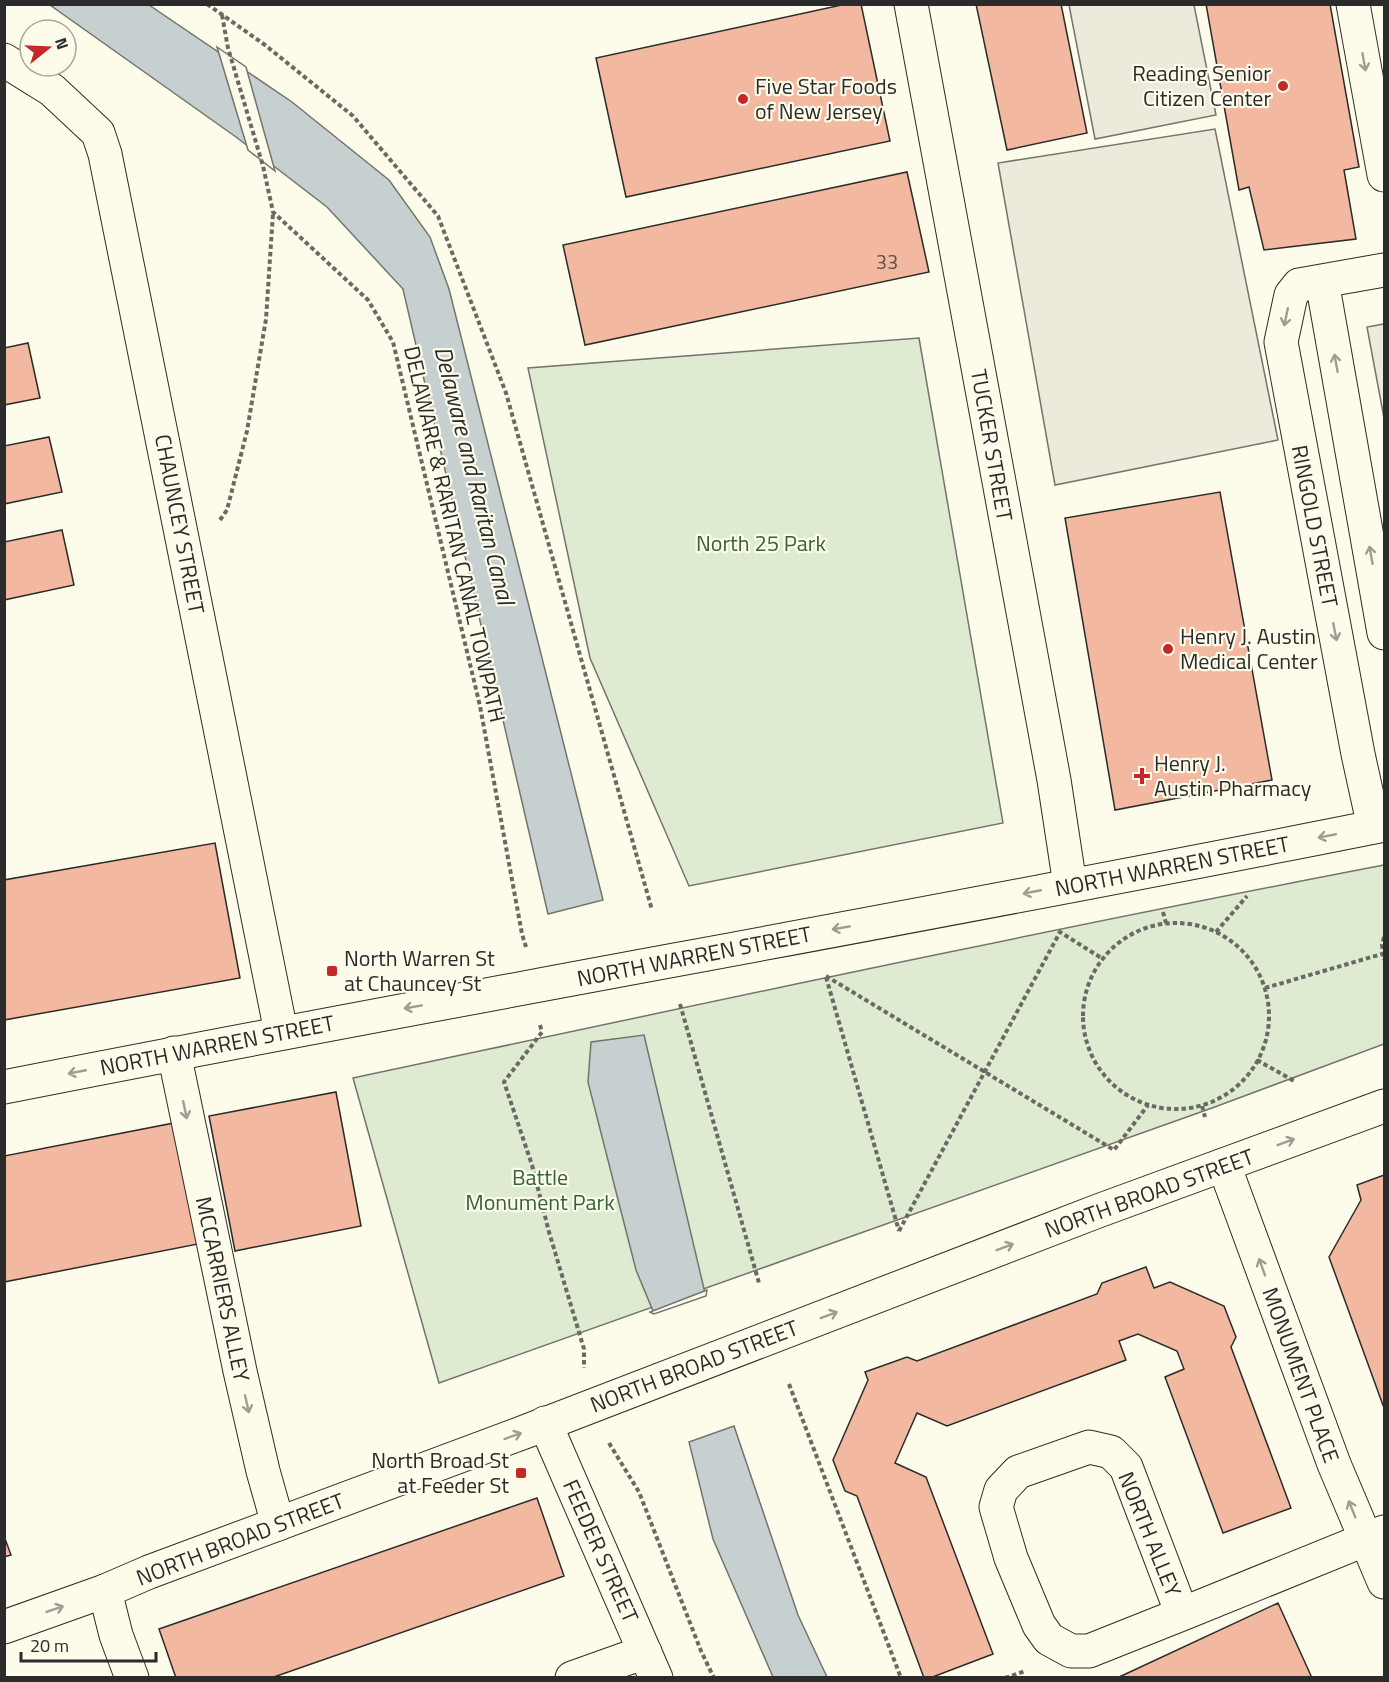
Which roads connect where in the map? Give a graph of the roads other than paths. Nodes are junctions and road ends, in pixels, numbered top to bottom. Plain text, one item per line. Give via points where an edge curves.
1 (910, 4) edge
2 (1353, 4) edge
3 (4, 60) edge
4 (1384, 175) edge
5 (1384, 270) edge
6 (1322, 281) junction
7 (1384, 633) edge
8 (1379, 826) edge
9 (1070, 885) junction
10 (281, 1032) junction
11 (174, 1053) junction
12 (4, 1087) edge
13 (1384, 1106) edge
14 (1224, 1165) junction
15 (545, 1424) junction
16 (278, 1524) junction
17 (1375, 1536) edge
18 (1384, 1581) edge
19 (105, 1591) junction
20 (1182, 1614) junction
21 (4, 1627) edge
22 (650, 1665) edge
23 (132, 1677) edge
24 (572, 1677) edge

1 - 9 street, TUCKER STREET via 1054,780
2 -> 4 street
3 - 10 street, CHAUNCEY STREET via 52,90 98,133 107,164
5 - 6 street, RINGOLD STREET
7 -> 6 street
6 -> 8 street, RINGOLD STREET via 1299,285 1291,295 1281,342 1358,754
8 -> 9 street, NORTH WARREN STREET
9 -> 10 street, NORTH WARREN STREET
10 - 11 street, NORTH WARREN STREET
11 -> 12 street, NORTH WARREN STREET
11 -> 16 street, MCCARRIERS ALLEY via 240,1371
14 -> 13 street, NORTH BROAD STREET
15 -> 14 street, NORTH BROAD STREET
17 -> 14 street, MONUMENT PLACE via 1334,1464
16 -> 15 street, NORTH BROAD STREET
15 - 22 street, FEEDER STREET
16 - 19 street, NORTH BROAD STREET
17 - 18 street, MONUMENT PLACE
17 - 20 street, NORTH ALLEY
21 -> 19 street, NORTH BROAD STREET
19 - 23 street
20 - 20 street, NORTH ALLEY via 1089,1651 1071,1651 1049,1639 1039,1625 1011,1558 996,1508 1001,1490 1018,1472 1089,1447 1111,1452 1125,1467
22 - 24 street

